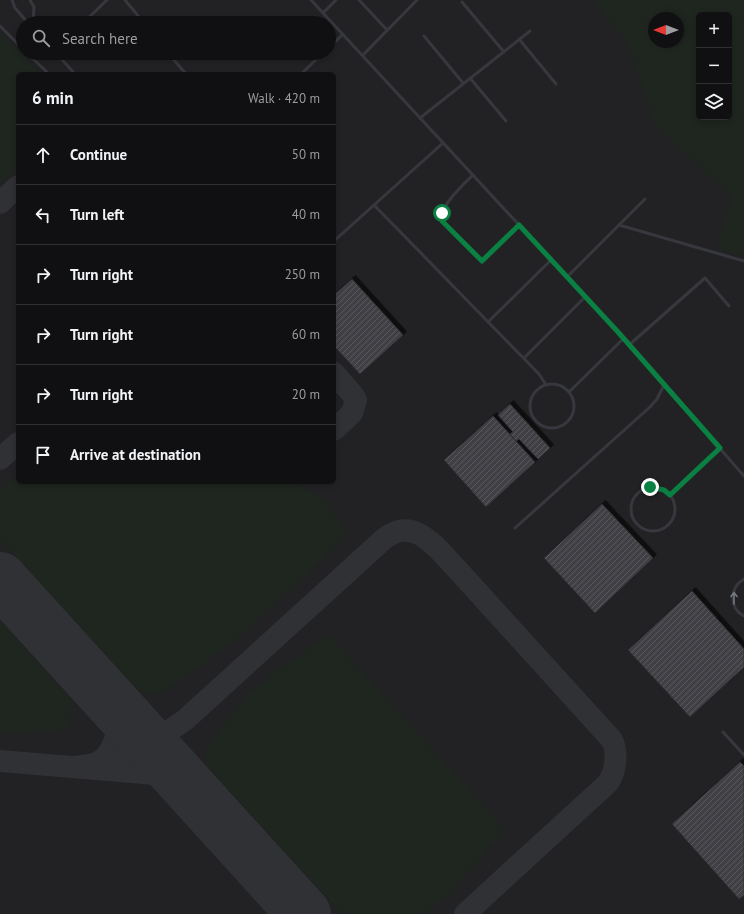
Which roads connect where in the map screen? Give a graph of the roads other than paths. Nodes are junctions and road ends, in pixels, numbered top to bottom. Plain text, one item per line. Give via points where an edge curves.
1 (12, 0) edge
2 (30, 0) edge
3 (107, 0) edge
4 (125, 0) edge
5 (311, 0) edge
6 (336, 0) edge
7 (359, 0) edge
8 (417, 0) edge
9 (462, 2) dead end
10 (323, 13) junction
11 (22, 16) edge
12 (33, 16) edge
13 (90, 16) edge
14 (138, 16) edge
15 (326, 16) edge
16 (0, 26) edge
17 (336, 27) edge
18 (387, 30) junction
19 (530, 31) dead end
20 (343, 34) junction
21 (424, 36) dead end
22 (519, 39) junction
23 (336, 41) edge
24 (16, 42) edge
25 (504, 52) junction
26 (363, 55) junction
27 (34, 60) edge
28 (62, 60) edge
29 (174, 60) edge
30 (316, 60) edge
31 (47, 72) edge
32 (73, 72) edge
33 (184, 72) edge
34 (303, 72) edge
35 (470, 78) junction
36 (463, 83) junction
37 (556, 84) dead end
38 (420, 118) junction
39 (506, 121) dead end
40 (443, 143) junction
41 (473, 175) junction
42 (645, 199) dead end
43 (374, 205) junction
44 (519, 225) junction
45 (619, 225) junction
46 (336, 238) edge
47 (551, 260) junction
48 (744, 261) edge
49 (567, 277) junction
50 (586, 297) junction
51 (729, 306) dead end
52 (488, 322) junction
53 (623, 339) junction
54 (629, 345) junction
55 (524, 358) junction
56 (546, 385) junction
57 (664, 385) junction
58 (569, 392) junction
59 (720, 448) junction
60 (744, 476) edge
61 (670, 495) junction
62 (514, 528) dead end
63 (744, 579) edge
64 (744, 616) edge
65 (723, 732) dead end
66 (744, 755) edge

1 - 11 lane
2 - 12 lane via 34,7
3 - 13 lane
4 - 14 lane
5 - 10 lane
6 - 10 lane
7 - 18 lane
8 - 18 lane
9 - 25 lane
10 - 15 lane
16 - 24 lane
17 - 20 lane
18 - 26 lane
19 - 22 lane
20 - 23 lane
20 - 26 lane
21 - 36 lane
22 - 25 lane
22 - 37 lane
25 - 35 lane
26 - 38 lane
27 - 31 lane
28 - 32 lane
29 - 33 lane
30 - 34 lane
35 - 36 lane
35 - 39 lane
36 - 38 lane
38 - 40 lane
40 - 41 lane
40 - 43 lane
41 - 44 lane
41 - 44 lane via 448,202 442,213 442,221 482,261
42 - 45 lane
43 - 46 lane
43 - 52 lane
44 - 47 lane
45 - 48 lane
45 - 49 lane
47 - 49 lane
47 - 52 lane
49 - 50 lane
50 - 53 lane
50 - 55 lane
51 - 54 lane via 705,278
52 - 55 lane
53 - 54 lane
53 - 58 lane
54 - 57 lane
55 - 56 lane
56 - 58 lane via 556,384
56 - 58 lane via 535,391 530,404 534,419 545,427 559,427 570,418 574,405
57 - 59 lane
57 - 62 lane via 650,406
59 - 60 lane
59 - 61 lane
61 - 61 lane via 674,515 666,527 653,531 646,530 635,522 631,508 637,494 643,489 657,488
64 -> 63 lane via 737,611 732,598 737,585
65 - 66 lane

